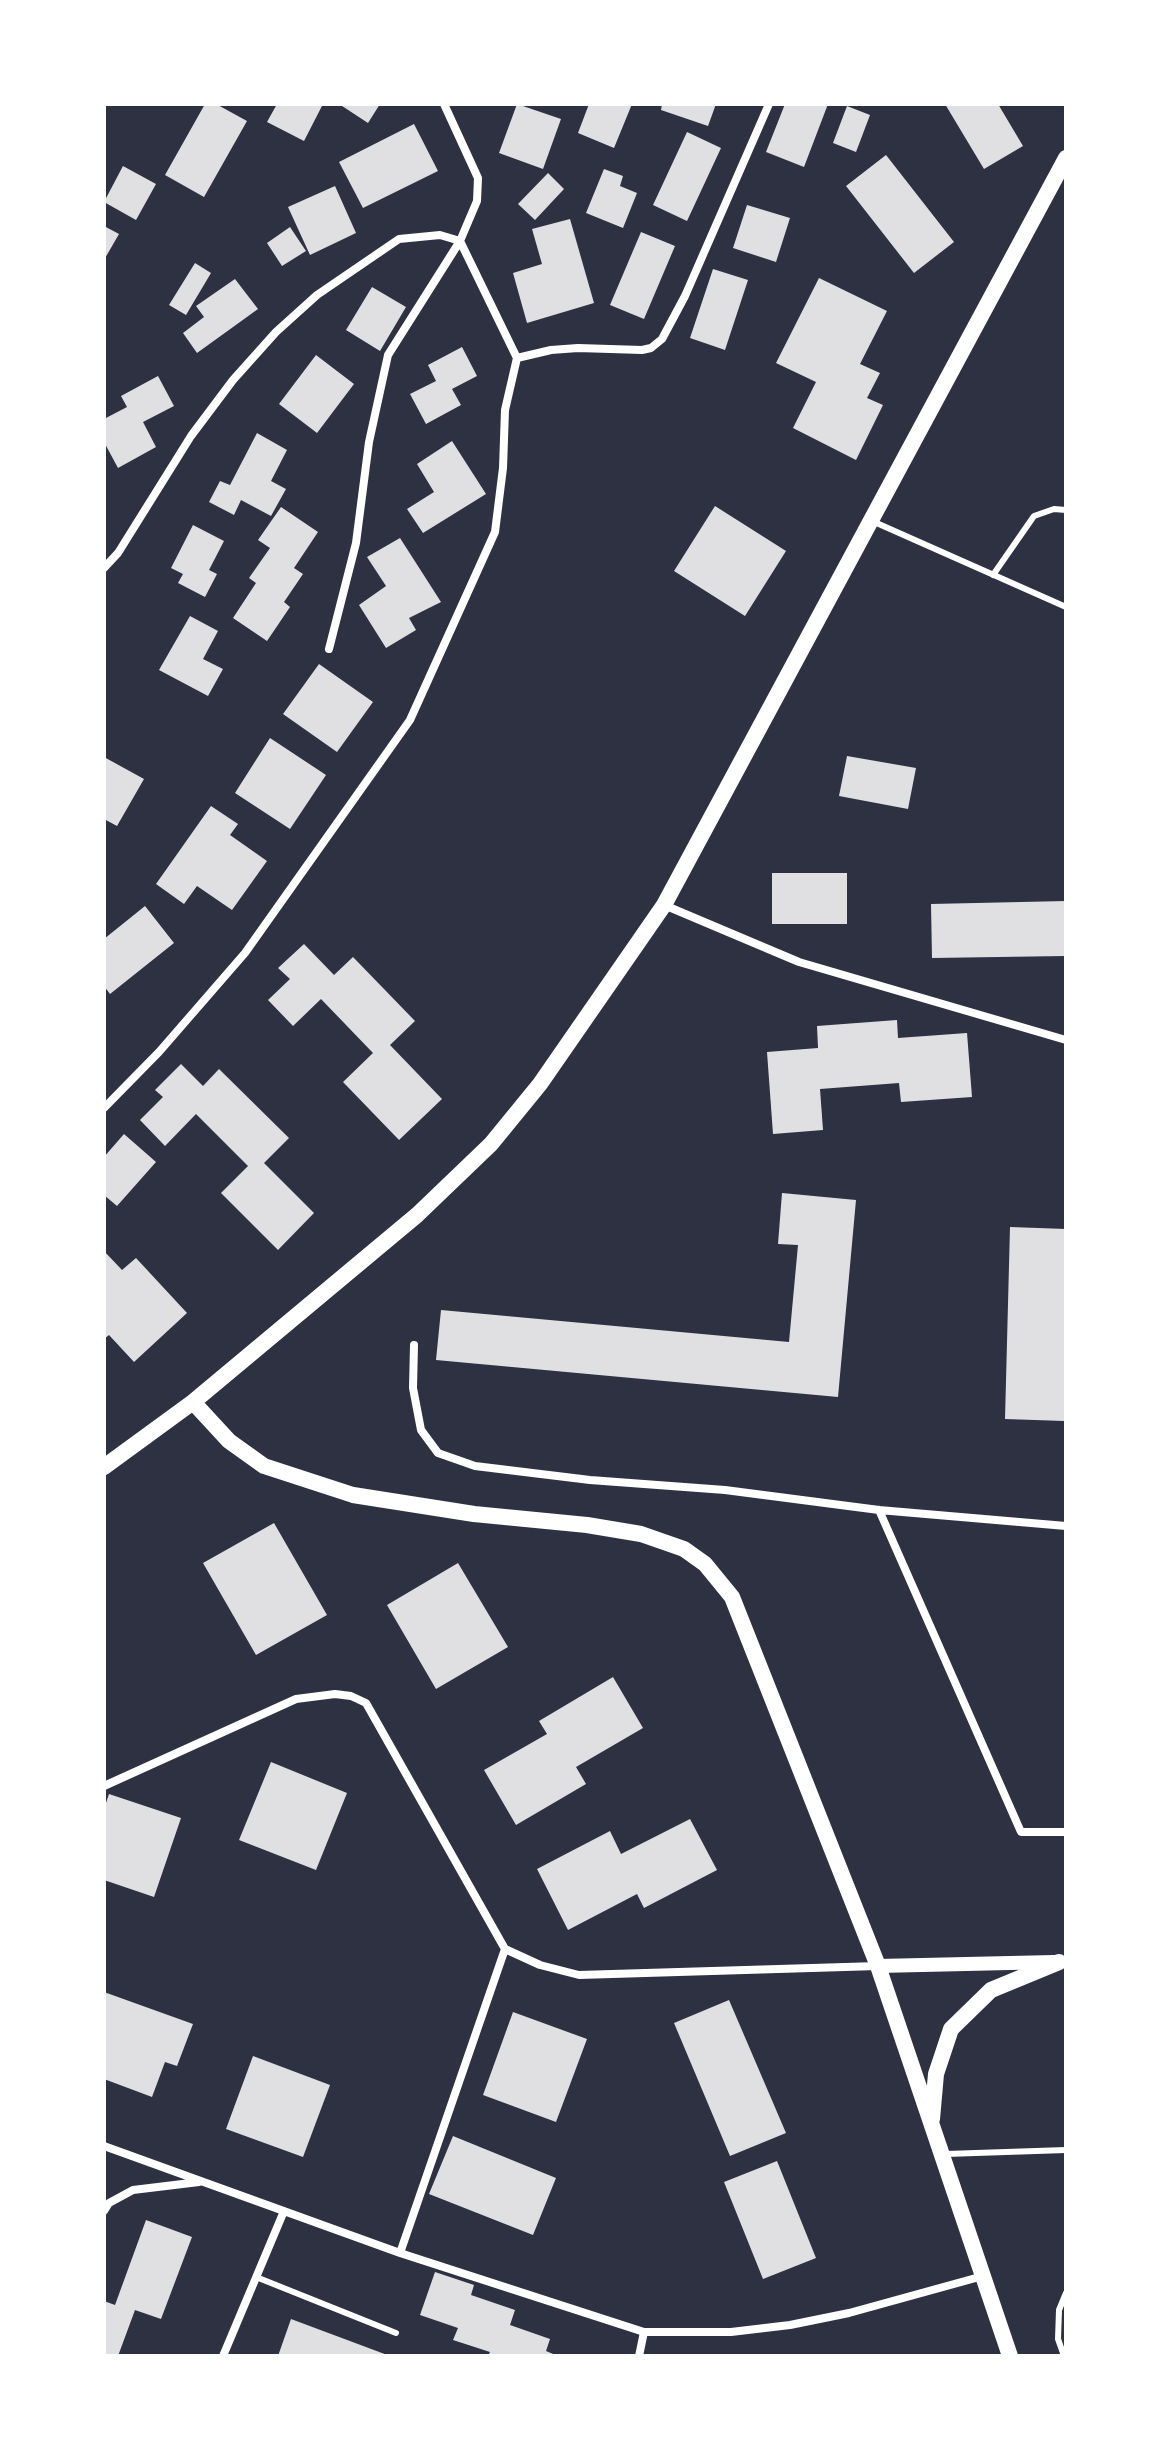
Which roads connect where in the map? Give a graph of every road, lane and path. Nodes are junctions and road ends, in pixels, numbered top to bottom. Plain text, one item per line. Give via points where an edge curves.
1 (444, 104) edge
2 (769, 104) edge
3 (1066, 158) edge
4 (460, 241) junction
5 (517, 358) junction
6 (1066, 510) edge
7 (871, 520) junction
8 (104, 568) edge
9 (993, 575) junction
10 (1066, 607) edge
11 (329, 649) dead end
12 (664, 905) junction
13 (1066, 1040) edge
14 (104, 1108) edge
15 (414, 1345) dead end
16 (193, 1402) junction
17 (104, 1467) edge
18 (879, 1510) junction
19 (1066, 1526) edge
20 (104, 1786) edge
21 (1066, 1832) edge
22 (505, 1949) junction
23 (1063, 1962) edge
24 (878, 1966) junction
25 (932, 2127) junction
26 (104, 2146) edge
27 (1066, 2150) edge
28 (941, 2154) junction
29 (206, 2182) junction
30 (104, 2211) edge
31 (284, 2211) junction
32 (400, 2253) junction
33 (983, 2276) junction
34 (256, 2277) junction
35 (1066, 2293) edge
36 (644, 2332) junction
37 (396, 2333) dead end
38 (223, 2356) edge
39 (639, 2356) edge
40 (1010, 2356) edge
41 (1064, 2356) edge

1 - 4 street via 478,178 477,201
2 - 5 street via 662,339 642,350 551,350
3 - 7 main road
4 - 5 street
4 - 8 street via 440,235 399,239 286,322 191,436
4 - 11 street via 388,355 369,442 356,543
5 - 14 street via 505,410 495,532 410,720 245,953
6 - 9 lane via 1034,516
7 - 9 lane
7 - 12 main road
9 - 10 lane
12 - 13 street via 799,962
12 - 16 main road via 540,1084 491,1144 417,1215
15 - 18 street via 413,1388 421,1430 438,1453 475,1466
16 - 17 main road
16 - 24 main road via 229,1441 264,1466 353,1495 641,1534 684,1549 705,1564 732,1597
18 - 19 street
18 - 21 street via 1021,1832
20 - 22 street via 296,1699 351,1696 366,1703
22 - 24 street via 579,1975
22 - 32 street
23 - 24 street
23 - 25 main road via 991,1990 951,2029 936,2074
24 - 25 main road
25 - 28 main road
26 - 29 street
27 - 28 lane
28 - 33 main road
29 - 30 street via 133,2190
29 - 31 street
31 - 32 street
31 - 34 street
32 - 36 street
33 - 36 street via 790,2325 731,2332
33 - 40 main road
34 - 37 lane
34 - 38 street
35 - 41 lane via 1058,2339
36 - 39 street

